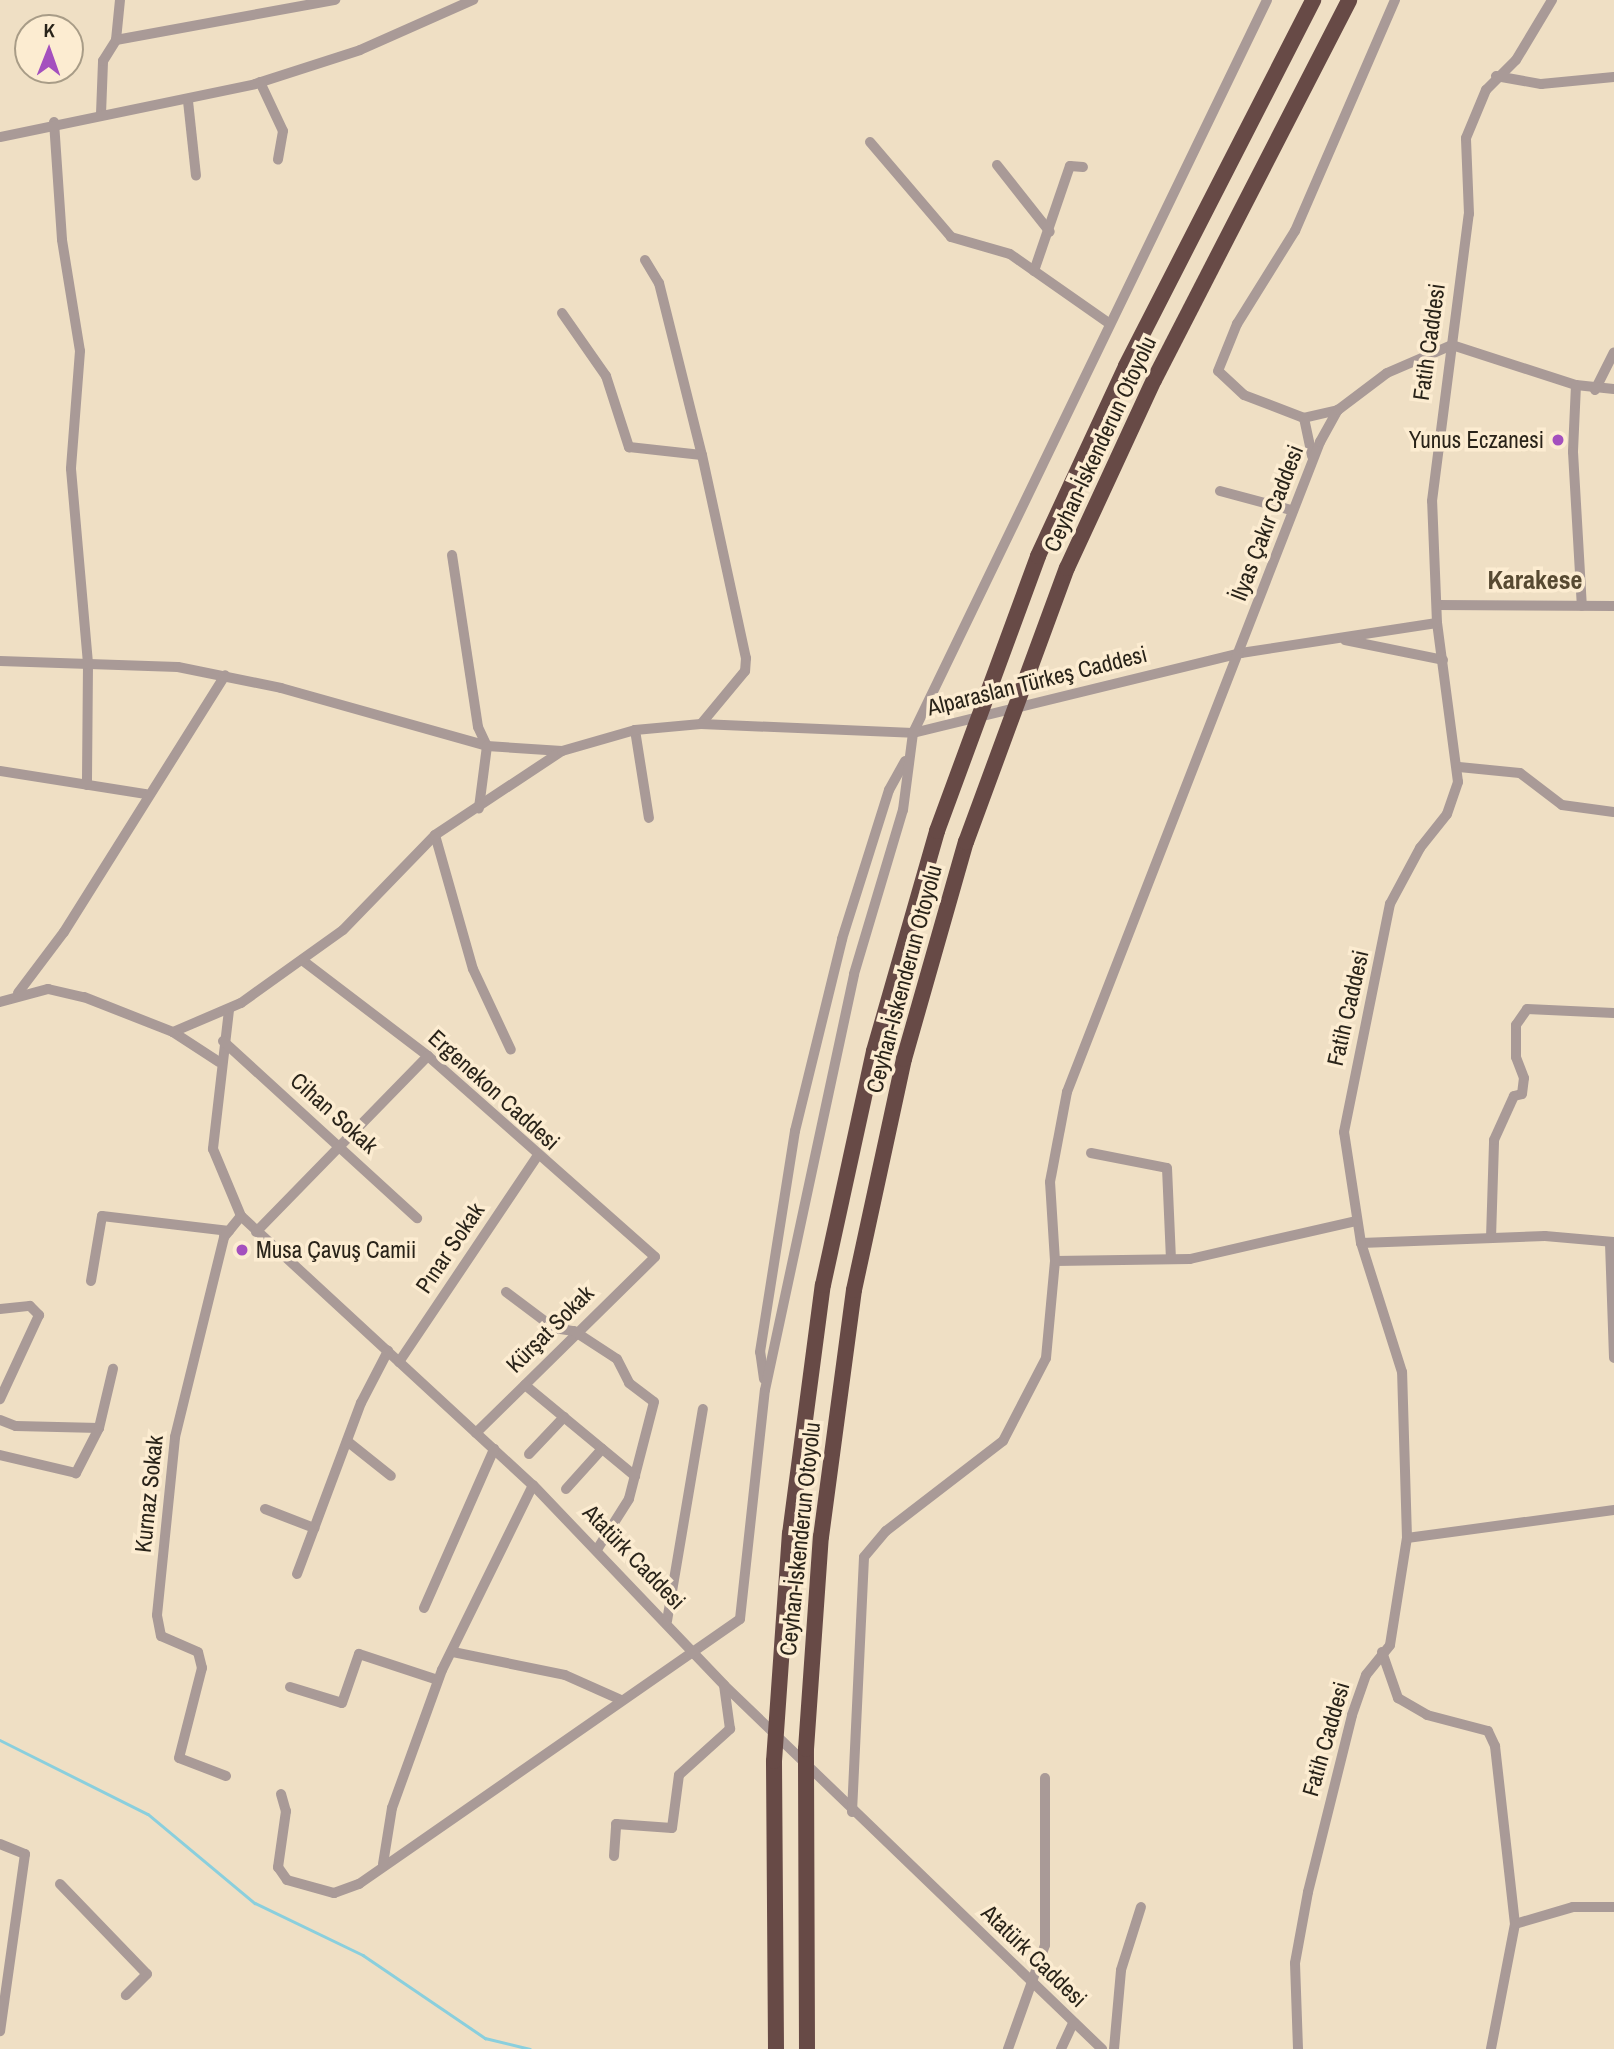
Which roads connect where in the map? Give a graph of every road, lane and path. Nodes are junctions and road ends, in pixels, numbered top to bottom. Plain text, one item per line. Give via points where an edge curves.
1 (120, 0) edge
2 (335, 0) edge
3 (473, 0) edge
4 (1267, 0) edge
5 (1313, 0) edge
6 (1349, 0) edge
7 (1395, 0) edge
8 (1552, 0) edge
9 (117, 40) junction
10 (1496, 76) junction
11 (1614, 77) edge
12 (260, 82) junction
13 (188, 101) junction
14 (101, 114) junction
15 (54, 122) junction
16 (0, 137) edge
17 (870, 142) dead end
18 (278, 160) dead end
19 (997, 165) dead end
20 (1083, 167) dead end
21 (196, 176) dead end
22 (1050, 232) junction
23 (645, 260) dead end
24 (1034, 271) junction
25 (562, 313) dead end
26 (1107, 322) junction
27 (1452, 345) junction
28 (1614, 352) edge
29 (1576, 386) junction
30 (1614, 389) edge
31 (1595, 390) junction
32 (1338, 410) junction
33 (1304, 418) junction
34 (702, 455) junction
35 (1311, 463) junction
36 (1220, 491) dead end
37 (1291, 510) junction
38 (452, 555) dead end
39 (1437, 605) junction
40 (1582, 606) junction
41 (1614, 606) edge
42 (1437, 623) junction
43 (1335, 639) junction
44 (1241, 653) junction
45 (1443, 660) junction
46 (0, 661) edge
47 (88, 664) junction
48 (225, 675) junction
49 (701, 724) junction
50 (635, 730) junction
51 (913, 733) junction
52 (487, 746) junction
53 (562, 751) junction
54 (910, 752) junction
55 (1459, 766) junction
56 (0, 771) edge
57 (87, 785) junction
58 (146, 794) junction
59 (479, 808) junction
60 (1614, 812) edge
61 (649, 818) dead end
62 (435, 835) junction
63 (302, 960) junction
64 (18, 993) junction
65 (0, 1002) edge
66 (229, 1010) junction
67 (1614, 1013) edge
68 (173, 1032) junction
69 (223, 1041) junction
70 (511, 1049) dead end
71 (428, 1056) junction
72 (219, 1062) junction
73 (339, 1145) junction
74 (1091, 1153) dead end
75 (536, 1158) junction
76 (241, 1216) junction
77 (417, 1219) dead end
78 (1356, 1221) junction
79 (229, 1231) junction
80 (256, 1232) junction
81 (1491, 1238) junction
82 (1361, 1243) junction
83 (1612, 1243) edge
84 (655, 1257) joint
85 (1171, 1259) junction
86 (1055, 1261) junction
87 (91, 1281) dead end
88 (506, 1292) dead end
89 (0, 1309) edge
90 (574, 1331) junction
91 (388, 1351) junction
92 (1614, 1358) edge
93 (399, 1362) junction
94 (113, 1368) dead end
95 (525, 1385) junction
96 (765, 1390) junction
97 (0, 1399) edge
98 (704, 1409) dead end
99 (564, 1417) junction
100 (0, 1420) edge
101 (99, 1428) junction
102 (476, 1433) junction
103 (346, 1441) junction
104 (494, 1449) junction
105 (601, 1449) junction
106 (530, 1454) dead end
107 (0, 1455) edge
108 (391, 1476) dead end
109 (635, 1476) junction
110 (533, 1485) junction
111 (566, 1489) dead end
112 (265, 1509) dead end
113 (1614, 1510) edge
114 (314, 1528) junction
115 (1406, 1538) junction
116 (597, 1548) junction
117 (297, 1574) dead end
118 (424, 1608) dead end
119 (667, 1621) junction
120 (453, 1652) junction
121 (1382, 1652) junction
122 (694, 1655) junction
123 (438, 1680) junction
124 (724, 1685) junction
125 (289, 1688) dead end
126 (618, 1699) junction
127 (226, 1776) dead end
128 (1045, 1778) dead end
129 (281, 1794) dead end
130 (852, 1812) junction
131 (0, 1844) edge
132 (614, 1856) dead end
133 (383, 1864) junction
134 (60, 1884) dead end
135 (1141, 1907) dead end
136 (1614, 1907) edge
137 (1515, 1924) junction
138 (1032, 1983) junction
139 (126, 1995) dead end
140 (1, 2002) edge
141 (1073, 2023) junction
142 (0, 2031) edge
143 (776, 2045) edge
144 (807, 2045) edge
145 (1008, 2049) edge
146 (1061, 2049) edge
147 (1102, 2049) edge
148 (1114, 2049) edge
149 (1298, 2049) edge
150 (1491, 2049) edge

1 - 9 street
2 - 9 street
3 - 12 street via 360,50
4 - 26 street
5 - 143 highway, Ceyhan-İskenderun Otoyolu via 1086,447 982,700 910,920 847,1162 803,1417 774,1761
6 - 144 highway, Ceyhan-İskenderun Otoyolu via 1110,471 1019,692 940,929 877,1168 834,1421 806,1749
7 - 33 street via 1295,231 1237,324 1218,371 1244,395
8 - 10 street, Fatih Caddesi via 1516,60
9 - 14 street via 103,61
10 - 11 street via 1541,84
10 - 27 street, Fatih Caddesi via 1466,138 1469,214
12 - 13 street
12 - 18 street via 283,131
13 - 14 street
13 - 21 street
14 - 15 street
15 - 16 street
15 - 47 street via 62,240 80,351 71,469
17 - 24 street via 951,237 988,244
19 - 22 street
20 - 22 street via 1070,166
22 - 24 street
23 - 34 street via 659,283
24 - 26 street
25 - 34 street via 606,376 629,447
26 - 51 street via 949,669
27 - 29 street
27 - 32 street via 1387,373
27 - 39 street, Fatih Caddesi via 1433,455
28 - 31 street
29 - 31 street
29 - 40 street via 1573,452
30 - 31 street
32 - 33 street
32 - 35 street, İlyas Çakır Caddesi
33 - 35 street
34 - 49 street via 746,658 745,671
35 - 37 street, İlyas Çakır Caddesi
36 - 37 street
37 - 44 street, İlyas Çakır Caddesi
38 - 52 street via 478,727
39 - 40 street
39 - 42 street, Fatih Caddesi
40 - 41 street
42 - 43 street, Alparaslan Türkeş Caddesi
42 - 45 street, Fatih Caddesi
43 - 44 street, Alparaslan Türkeş Caddesi
43 - 45 street
44 - 51 street, Alparaslan Türkeş Caddesi
44 - 86 street, İlyas Çakır Caddesi via 1067,1092 1050,1182
45 - 55 street, Fatih Caddesi
46 - 47 street
47 - 48 street
47 - 57 street
48 - 52 street
48 - 58 street
49 - 50 street, Alparaslan Türkeş Caddesi
49 - 51 street, Alparaslan Türkeş Caddesi
50 - 53 street, Alparaslan Türkeş Caddesi
50 - 61 street
51 - 54 street
52 - 53 street
52 - 59 street
53 - 59 street
54 - 96 street via 903,810 824,1100
54 - 96 street via 889,790 842,939 795,1130 760,1352
55 - 60 street via 1520,773 1562,805
55 - 78 street, Fatih Caddesi via 1451,806 1390,904 1376,1001 1345,1112 1346,1175
56 - 57 street
57 - 58 street
58 - 64 street via 64,932
59 - 62 street
62 - 63 street via 343,930
62 - 70 street via 473,969
63 - 66 street
63 - 71 street, Ergenekon Caddesi
64 - 65 street
64 - 68 street via 48,989 84,997
66 - 68 street
66 - 69 street, Atatürk Caddesi
67 - 81 street via 1527,1009 1516,1025 1516,1057 1524,1078 1522,1094 1514,1096 1494,1140
68 - 72 street
69 - 72 street, Atatürk Caddesi
69 - 73 street, Cihan Sokak
71 - 73 street
71 - 75 street, Ergenekon Caddesi
72 - 76 street, Atatürk Caddesi via 213,1149
73 - 77 street, Cihan Sokak
73 - 80 street
74 - 85 street via 1167,1168
75 - 84 street, Ergenekon Caddesi
75 - 93 street, Pınar Sokak
76 - 79 street, Kurnaz Sokak
76 - 80 street, Atatürk Caddesi
78 - 82 street, Fatih Caddesi
78 - 85 street via 1253,1248
79 - 87 street via 102,1216
79 - 127 street, Kurnaz Sokak via 175,1437 157,1615 161,1636 198,1652 202,1668 179,1758
80 - 91 street, Atatürk Caddesi
81 - 82 street
81 - 83 street
82 - 115 street, Fatih Caddesi via 1402,1372
83 - 92 street
84 - 90 street, Kürşat Sokak
85 - 86 street
86 - 130 street, İlyas Çakır Caddesi via 1046,1358 1020,1420 987,1458 886,1531 864,1557
88 - 90 street via 554,1328
89 - 97 street via 30,1306 39,1315
90 - 95 street, Kürşat Sokak
90 - 109 street via 617,1359 629,1382 653,1402
91 - 93 street, Atatürk Caddesi
91 - 103 street
93 - 102 street, Atatürk Caddesi
94 - 101 street
95 - 99 street
95 - 102 street, Kürşat Sokak
96 - 122 street via 743,1611
98 - 119 street
99 - 105 street
99 - 106 street
100 - 101 street via 16,1426
101 - 107 street via 76,1473
102 - 104 street, Atatürk Caddesi
103 - 108 street
103 - 114 street
104 - 110 street, Atatürk Caddesi
104 - 118 street
105 - 109 street
105 - 111 street
109 - 116 street via 622,1515
110 - 116 street, Atatürk Caddesi
110 - 120 street
112 - 114 street
113 - 115 street
114 - 117 street
115 - 121 street, Fatih Caddesi via 1390,1645
116 - 119 street, Atatürk Caddesi
119 - 122 street, Atatürk Caddesi
120 - 123 street
120 - 126 street via 565,1675
121 - 137 street via 1398,1698 1427,1715 1488,1731 1499,1768
121 - 149 street, Fatih Caddesi via 1352,1715 1308,1892 1295,1964
122 - 124 street, Atatürk Caddesi
122 - 126 street
123 - 125 street via 359,1654 342,1703
123 - 133 street via 392,1808
124 - 130 street, Atatürk Caddesi
124 - 132 street via 730,1729 679,1775 672,1828 616,1824
126 - 133 street
128 - 138 street via 1045,1945
129 - 133 street via 286,1811 275,1855 287,1880 334,1893
130 - 138 street, Atatürk Caddesi
131 - 140 street via 25,1854
134 - 139 street via 147,1974
135 - 148 street via 1121,1970
136 - 137 street via 1573,1907
137 - 150 street
138 - 141 street, Atatürk Caddesi
138 - 145 street
140 - 142 street
141 - 146 street
141 - 147 street, Atatürk Caddesi

